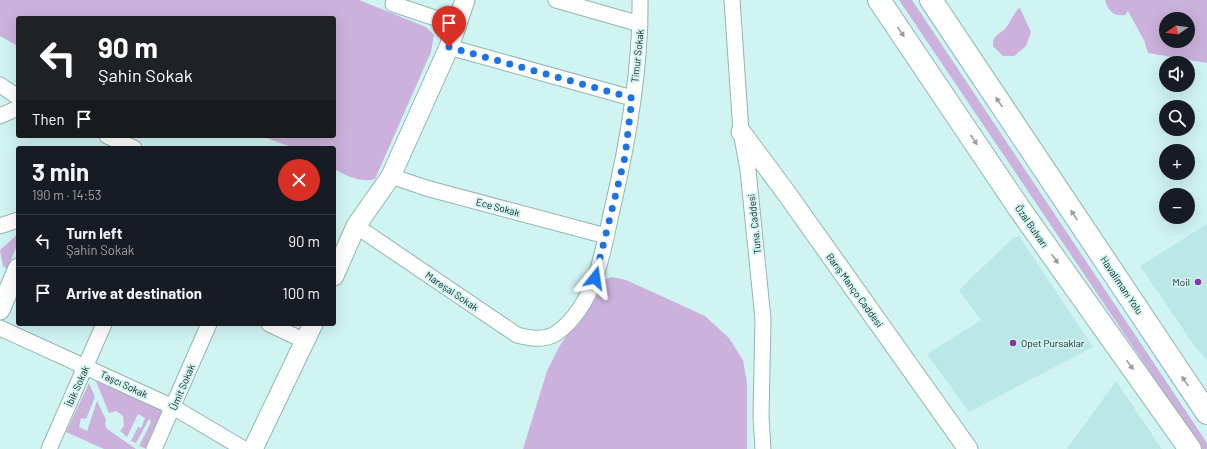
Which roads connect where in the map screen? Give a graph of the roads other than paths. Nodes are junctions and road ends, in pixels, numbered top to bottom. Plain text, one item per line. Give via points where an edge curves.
1 (465, 0) edge
2 (556, 0) edge
3 (640, 0) edge
4 (732, 0) edge
5 (879, 0) edge
6 (931, 0) edge
7 (393, 4) dead end
8 (640, 24) junction
9 (456, 25) junction
10 (449, 47) junction
11 (0, 85) edge
12 (16, 96) edge
13 (632, 98) junction
14 (16, 109) edge
15 (0, 116) edge
16 (741, 132) junction
17 (112, 138) edge
18 (130, 146) edge
19 (391, 176) junction
20 (16, 221) edge
21 (0, 226) edge
22 (356, 226) junction
23 (606, 236) junction
24 (339, 250) edge
25 (336, 266) edge
26 (16, 273) edge
27 (0, 310) edge
28 (103, 326) edge
29 (208, 326) edge
30 (279, 326) edge
31 (0, 328) edge
32 (309, 332) edge
33 (554, 334) joint
34 (86, 366) junction
35 (1159, 404) junction
36 (173, 407) junction
37 (1207, 413) edge
38 (49, 449) edge
39 (154, 449) edge
40 (244, 449) edge
41 (253, 449) edge
42 (763, 449) edge
43 (968, 449) edge
44 (1180, 449) edge
45 (1190, 449) edge

1 - 9 street
2 - 8 street
3 - 8 street, Timur Sokak
4 - 16 street, Tuna. Caddesi
5 -> 35 highway, Özal Bulvarı via 1019,208
37 -> 6 highway, Havalimanı Yolu
7 - 9 street
8 - 13 street, Timur Sokak
9 - 10 street
10 - 13 street
10 - 19 street
11 - 12 street
13 - 23 street, Timur Sokak via 625,157
14 - 15 street
16 - 42 street, Tuna. Caddesi via 748,170 763,319
16 - 43 street, Barış Manço Caddesi
17 - 18 street
19 - 22 street
19 - 23 street, Ece Sokak via 426,188
20 - 21 street
22 - 24 street
22 - 33 street, Mareşal Sokak via 517,334 537,339
23 - 33 street, Timur Sokak via 595,278 586,298 577,312
24 - 25 street
26 - 27 street
28 - 34 street, İbik Sokak
29 - 36 street, Ümit Sokak
30 - 32 street
31 - 34 street, Taşcı Sokak
32 - 41 street
34 - 36 street, Taşcı Sokak
34 - 38 street, İbik Sokak
35 - 44 highway
35 - 45 highway, Özal Bulvarı
36 - 39 street, Ümit Sokak
36 - 40 street, Taşcı Sokak

